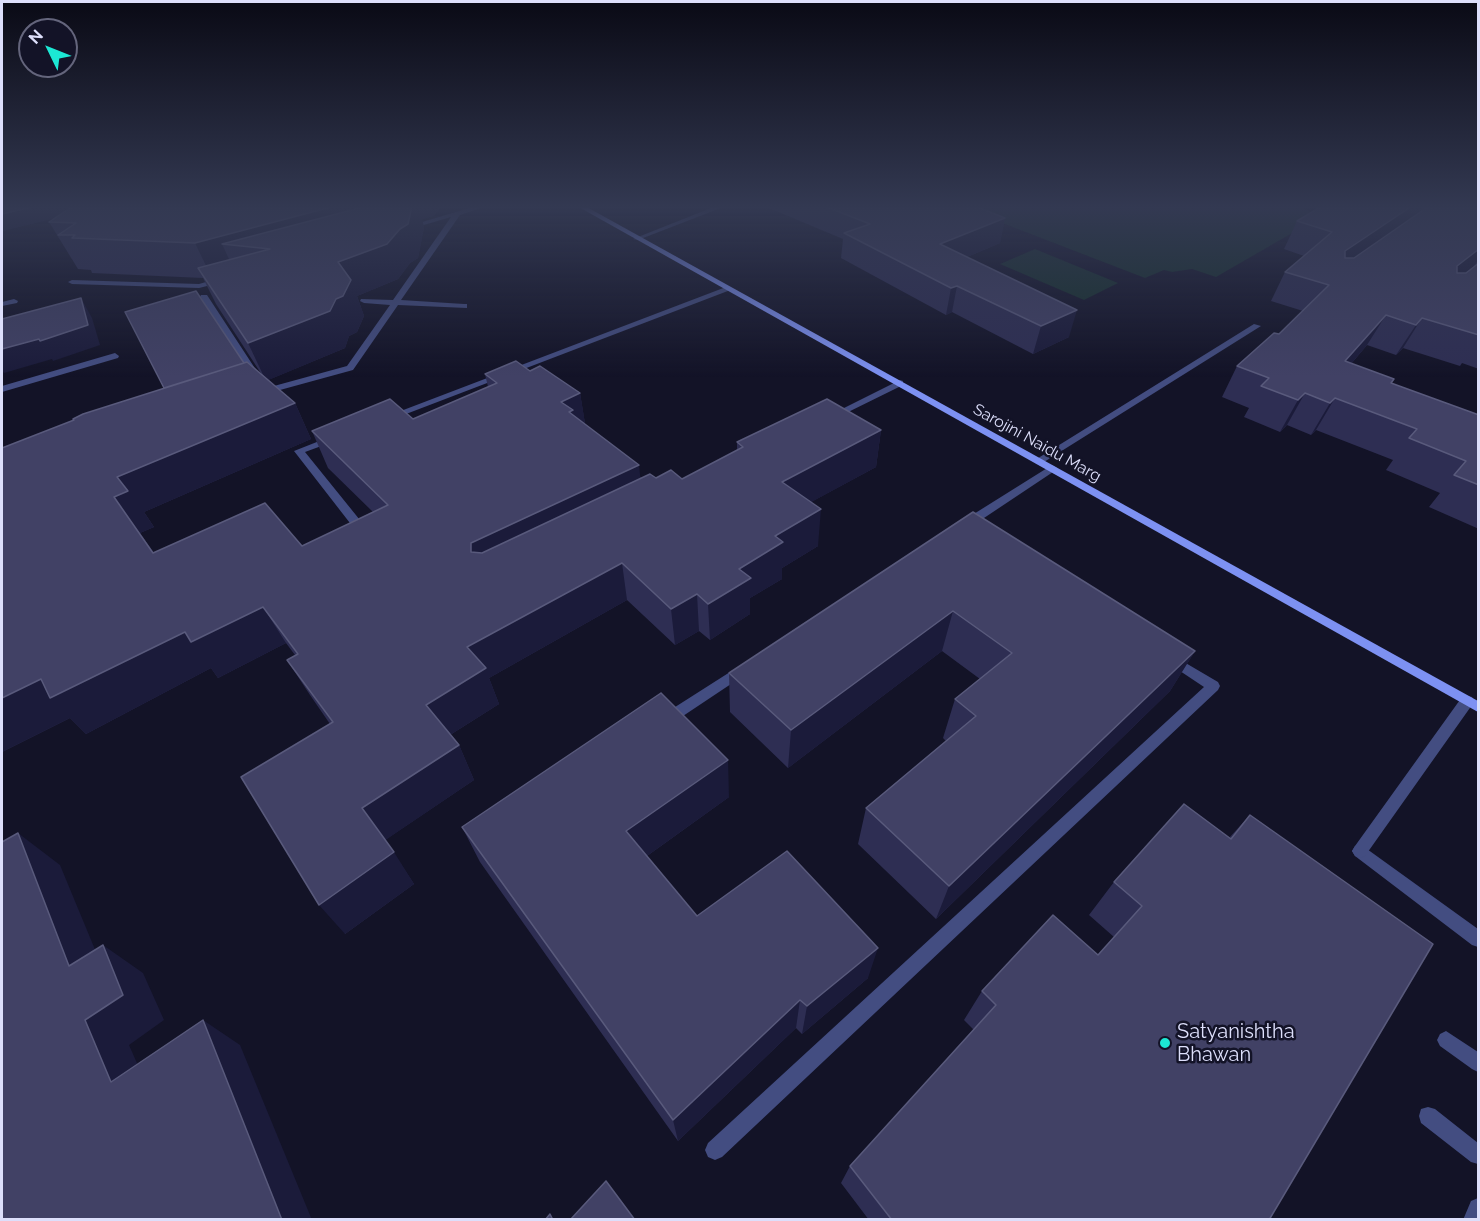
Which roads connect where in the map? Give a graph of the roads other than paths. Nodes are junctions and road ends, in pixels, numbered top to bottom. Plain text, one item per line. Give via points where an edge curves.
1 (423, 263) edge
2 (681, 263) edge
3 (233, 276) edge
4 (72, 282) dead end
5 (729, 289) junction
6 (204, 297) edge
7 (14, 301) dead end
8 (364, 301) dead end
9 (396, 302) junction
10 (2, 304) edge
11 (464, 306) dead end
12 (1257, 326) dead end
13 (115, 356) dead end
14 (900, 383) junction
15 (2, 389) edge
16 (266, 391) junction
17 (255, 395) edge
18 (376, 422) edge
19 (816, 424) edge
20 (343, 435) edge
21 (1040, 460) junction
22 (1052, 468) junction
23 (965, 529) edge
24 (373, 544) edge
25 (1164, 654) edge
26 (748, 666) edge
27 (1473, 704) edge
28 (650, 730) edge
29 (1479, 939) edge
30 (1446, 1040) dead end
31 (1479, 1063) edge
32 (1428, 1116) dead end
33 (715, 1150) dead end
34 (1479, 1155) edge
35 (1479, 1208) edge
36 (1473, 1220) edge

1 - 9 street
2 - 5 main road, Sarojini Naidu Marg
3 - 4 street via 199,286
5 - 14 main road, Sarojini Naidu Marg
5 - 18 street
6 - 16 street
7 - 10 street
8 - 9 street
9 - 11 street
9 - 16 street via 350,368
12 - 21 street
13 - 15 street
14 - 19 street
14 - 21 main road, Sarojini Naidu Marg
16 - 17 street
20 - 24 street via 299,451
21 - 22 main road, Sarojini Naidu Marg
22 - 23 street
22 - 27 main road, Sarojini Naidu Marg
25 - 33 street via 1213,686
26 - 28 street
27 - 29 street via 1360,851
30 - 31 street
32 - 34 street
35 - 36 street

